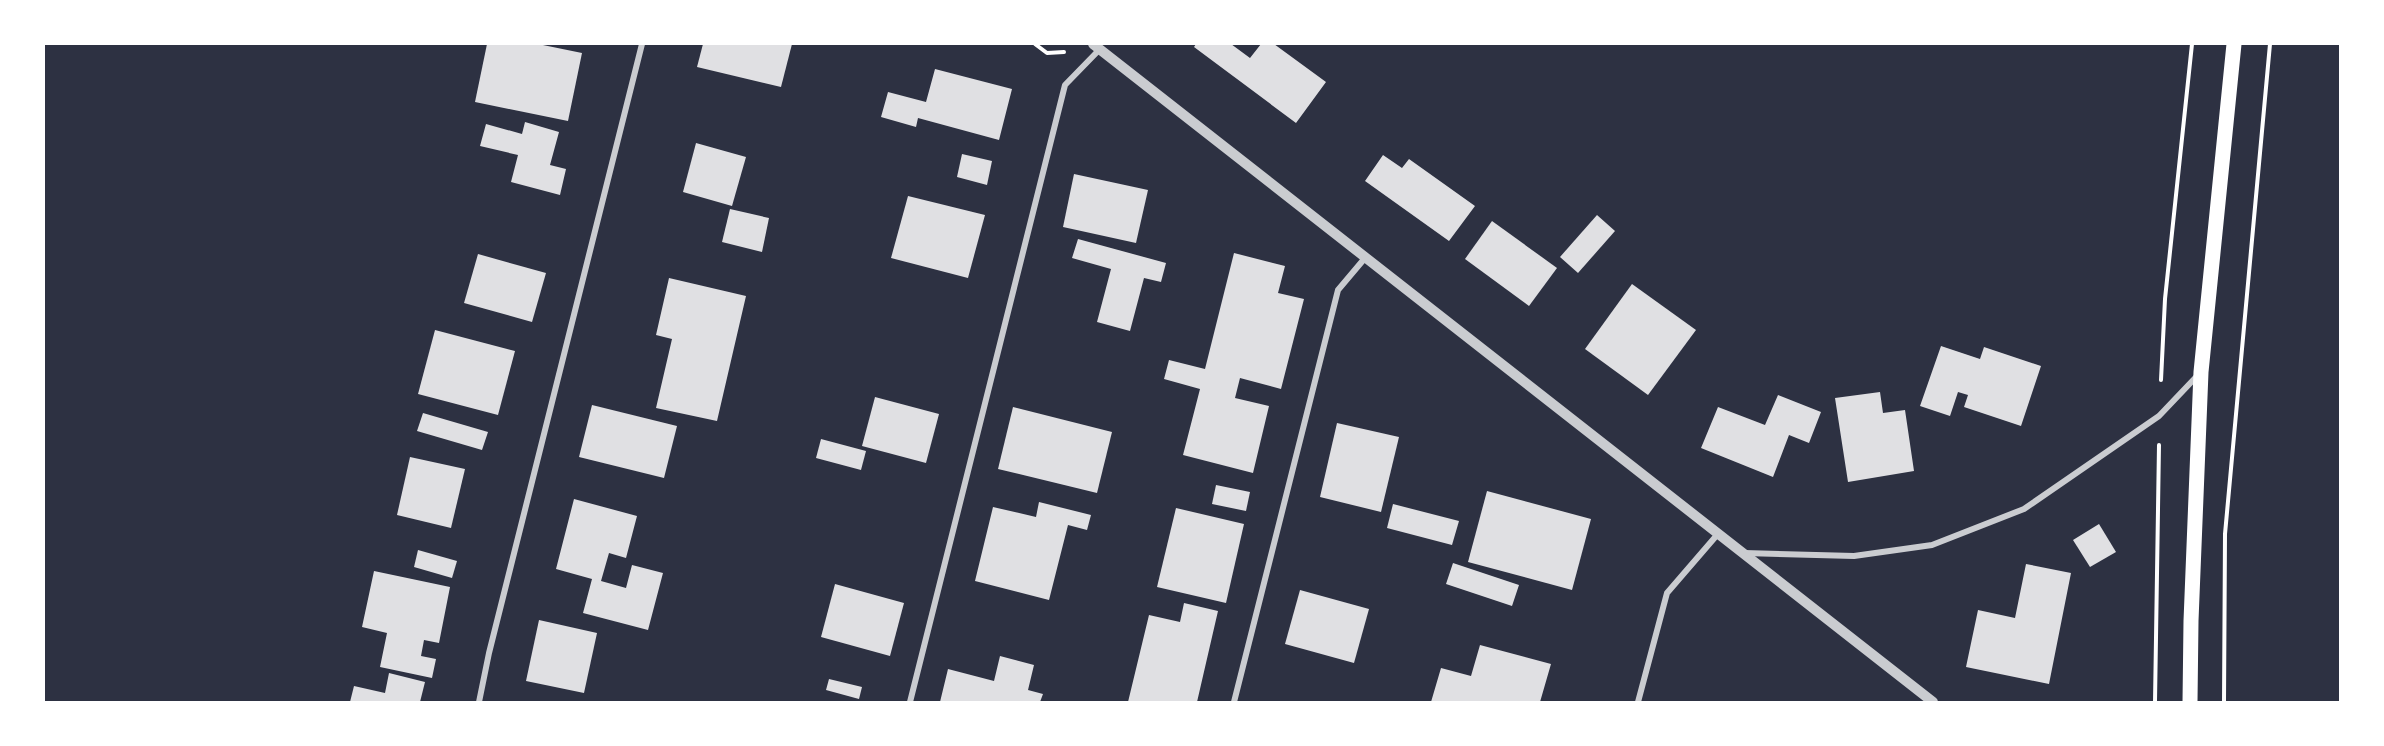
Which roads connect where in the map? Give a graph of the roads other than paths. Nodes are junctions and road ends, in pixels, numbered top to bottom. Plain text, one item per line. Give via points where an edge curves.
1 (642, 44) edge
2 (2234, 44) edge
3 (1097, 46) edge
4 (1365, 258) junction
5 (2201, 372) junction
6 (1717, 535) junction
7 (1740, 553) junction
8 (480, 702) edge
9 (909, 702) edge
10 (1234, 702) edge
11 (1638, 702) edge
12 (1932, 702) edge
13 (2190, 702) edge

1 - 8 street
2 - 5 main road
3 - 4 street
3 - 9 street via 1065,85
4 - 6 street
4 - 10 street via 1338,290
5 - 7 street via 2159,416 2024,509 1932,545 1854,556
5 - 13 main road
6 - 7 street
6 - 11 street via 1667,593
7 - 12 street

